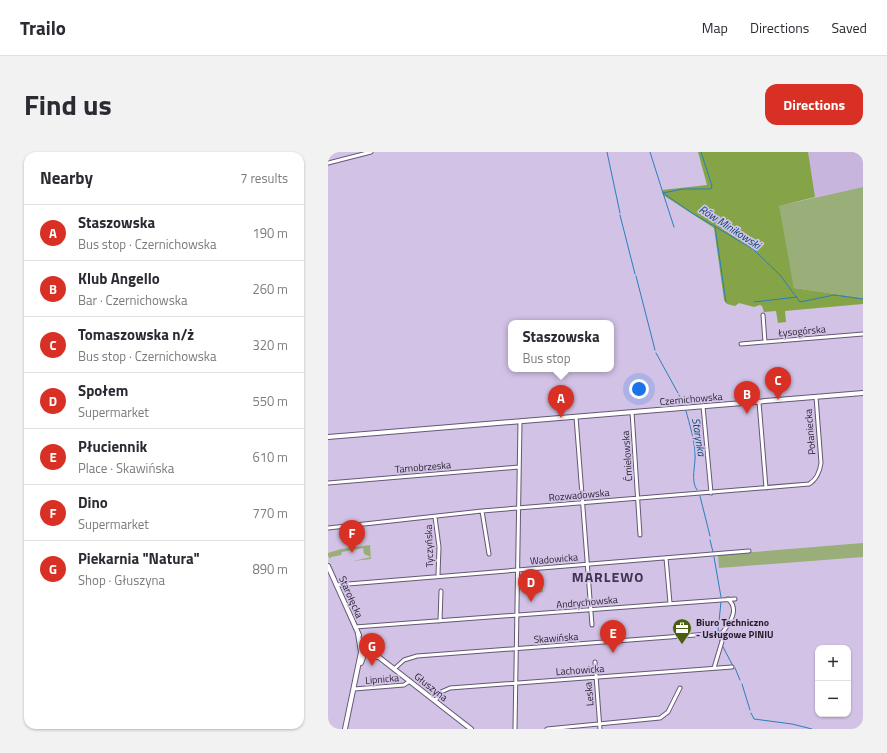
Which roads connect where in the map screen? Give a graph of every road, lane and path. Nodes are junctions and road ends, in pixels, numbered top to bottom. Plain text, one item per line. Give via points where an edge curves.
1 (371, 152) edge
2 (328, 162) edge
3 (763, 315) dead end
4 (863, 334) edge
5 (765, 342) junction
6 (741, 344) dead end
7 (863, 393) edge
8 (816, 397) junction
9 (759, 402) junction
10 (703, 406) junction
11 (632, 412) junction
12 (576, 417) junction
13 (520, 422) junction
14 (328, 437) edge
15 (821, 466) joint
16 (519, 467) junction
17 (328, 482) edge
18 (766, 488) junction
19 (711, 493) junction
20 (638, 498) junction
21 (582, 503) junction
22 (518, 509) junction
23 (482, 511) junction
24 (435, 517) junction
25 (328, 528) edge
26 (640, 535) dead end
27 (749, 551) dead end
28 (488, 554) dead end
29 (666, 558) junction
30 (588, 564) junction
31 (328, 566) edge
32 (517, 570) junction
33 (438, 575) junction
34 (336, 584) junction
35 (441, 591) dead end
36 (728, 599) junction
37 (735, 599) dead end
38 (670, 603) junction
39 (591, 610) junction
40 (517, 616) junction
41 (440, 621) junction
42 (592, 626) dead end
43 (355, 627) junction
44 (722, 633) junction
45 (516, 649) junction
46 (366, 651) junction
47 (595, 662) dead end
48 (732, 667) dead end
49 (714, 668) junction
50 (394, 669) junction
51 (596, 677) junction
52 (410, 681) junction
53 (516, 683) junction
54 (680, 688) dead end
55 (354, 689) junction
56 (435, 701) junction
57 (600, 725) junction
58 (345, 729) edge
59 (471, 729) edge
60 (515, 729) edge
61 (547, 729) edge
62 (600, 729) edge

1 - 2 street
3 - 5 street
4 - 5 street, Łysogórska
5 - 6 street, Łysogórska
7 - 8 street, Czernichowska
8 - 9 street, Czernichowska
8 - 15 street, Połaniecka
9 - 10 street, Czernichowska
9 - 18 street
10 - 11 street, Czernichowska
10 - 19 street
11 - 12 street, Czernichowska
11 - 20 street, Ćmielowska
12 - 13 street, Czernichowska
12 - 21 street
13 - 14 street, Czernichowska
13 - 16 street
15 - 18 street, Rozwadowska via 810,484
16 - 17 street, Tarnobrzeska
16 - 22 street
18 - 19 street, Rozwadowska
19 - 20 street, Rozwadowska
20 - 21 street, Rozwadowska
20 - 26 street, Ćmielowska
21 - 22 street, Rozwadowska
21 - 30 street
22 - 23 street, Rozwadowska
22 - 32 street
23 - 24 street, Rozwadowska
23 - 28 street
24 - 25 street, Rozwadowska
24 - 33 street, Tyczyńska via 439,547
27 - 29 street, Wadowicka
29 - 30 street, Wadowicka
29 - 38 street
30 - 32 street, Wadowicka
30 - 39 street
31 - 34 street, Starołęcka
32 - 33 street, Wadowicka
32 - 40 street
33 - 34 street, Wadowicka
34 - 43 street, Starołęcka
35 - 41 street
36 - 37 street, Andrychowska
36 - 38 street, Andrychowska
36 - 44 street via 734,609 728,626
38 - 39 street, Andrychowska
39 - 40 street, Andrychowska
39 - 42 street
40 - 41 street, Andrychowska
40 - 45 street
41 - 43 street, Andrychowska
43 - 46 street, Starołęcka
44 - 45 street, Skawińska
44 - 49 street via 723,638
45 - 50 street, Skawińska via 414,656 404,660
45 - 53 street
46 - 50 street, Głuszyna
46 - 55 street, Starołęcka via 358,669
47 - 51 street, Leska
48 - 49 street, Lachowicka
49 - 51 street, Lachowicka
50 - 52 street, Głuszyna
51 - 53 street, Lachowicka
51 - 57 street, Leska
52 - 55 street, Lipnicka via 404,685
52 - 56 street, Głuszyna
53 - 56 street, Lachowicka via 446,689
53 - 60 street
54 - 57 street via 666,715 657,719
55 - 58 street, Starołęcka
56 - 59 street, Głuszyna
57 - 61 street
57 - 62 street, Leska

